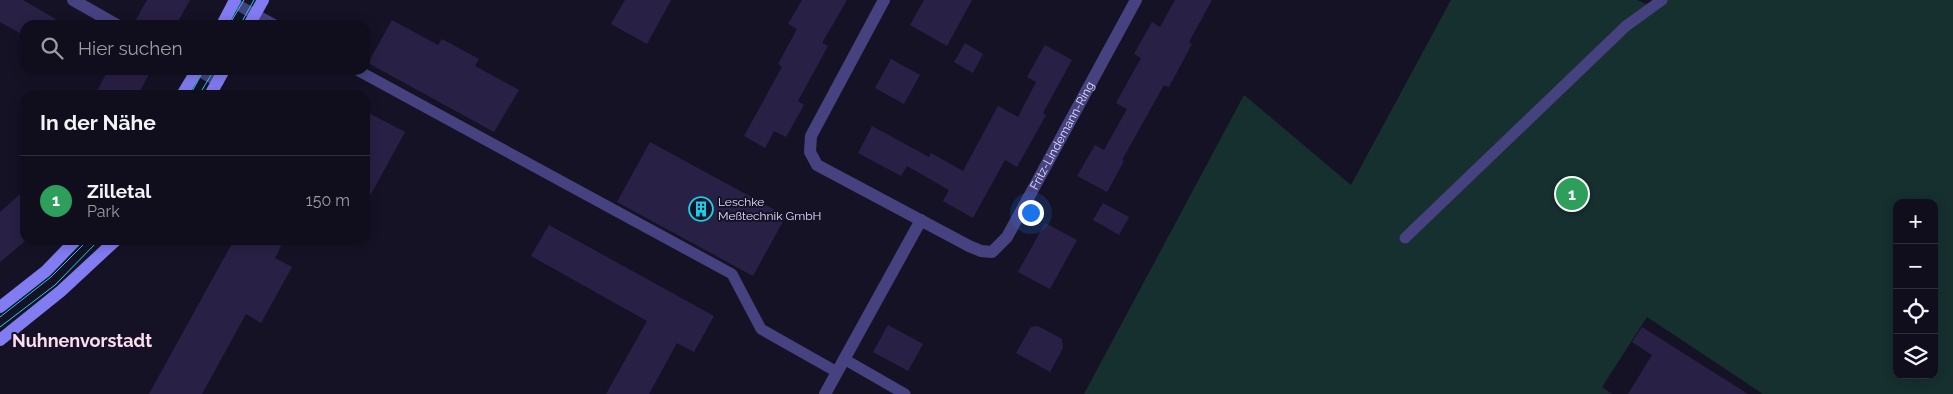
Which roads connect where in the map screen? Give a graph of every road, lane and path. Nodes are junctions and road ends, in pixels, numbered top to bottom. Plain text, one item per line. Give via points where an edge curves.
1 (73, 0) edge
2 (263, 0) edge
3 (884, 0) edge
4 (1136, 0) edge
5 (1662, 0) edge
6 (235, 1) edge
7 (108, 20) edge
8 (225, 20) edge
9 (252, 20) edge
10 (194, 75) edge
11 (221, 75) edge
12 (366, 75) edge
13 (185, 90) edge
14 (213, 90) edge
15 (921, 220) junction
16 (1405, 238) dead end
17 (71, 245) edge
18 (111, 245) edge
19 (0, 307) edge
20 (0, 340) edge
21 (844, 359) junction
22 (837, 372) junction
23 (825, 394) edge
24 (905, 394) edge

1 - 7 street
2 - 9 street
3 - 15 street, Fritz-Lindemann-Ring via 811,136 810,152 817,165
4 - 15 street, Fritz-Lindemann-Ring via 1006,237 992,252 981,251
5 - 16 lane via 1626,26
6 - 8 street
6 - 9 lane
10 - 13 street
11 - 14 street
12 - 22 lane via 732,274 761,329
15 - 21 street
17 - 19 street via 46,271
18 - 20 street via 61,292
21 - 22 street
21 - 24 lane
22 - 23 street

